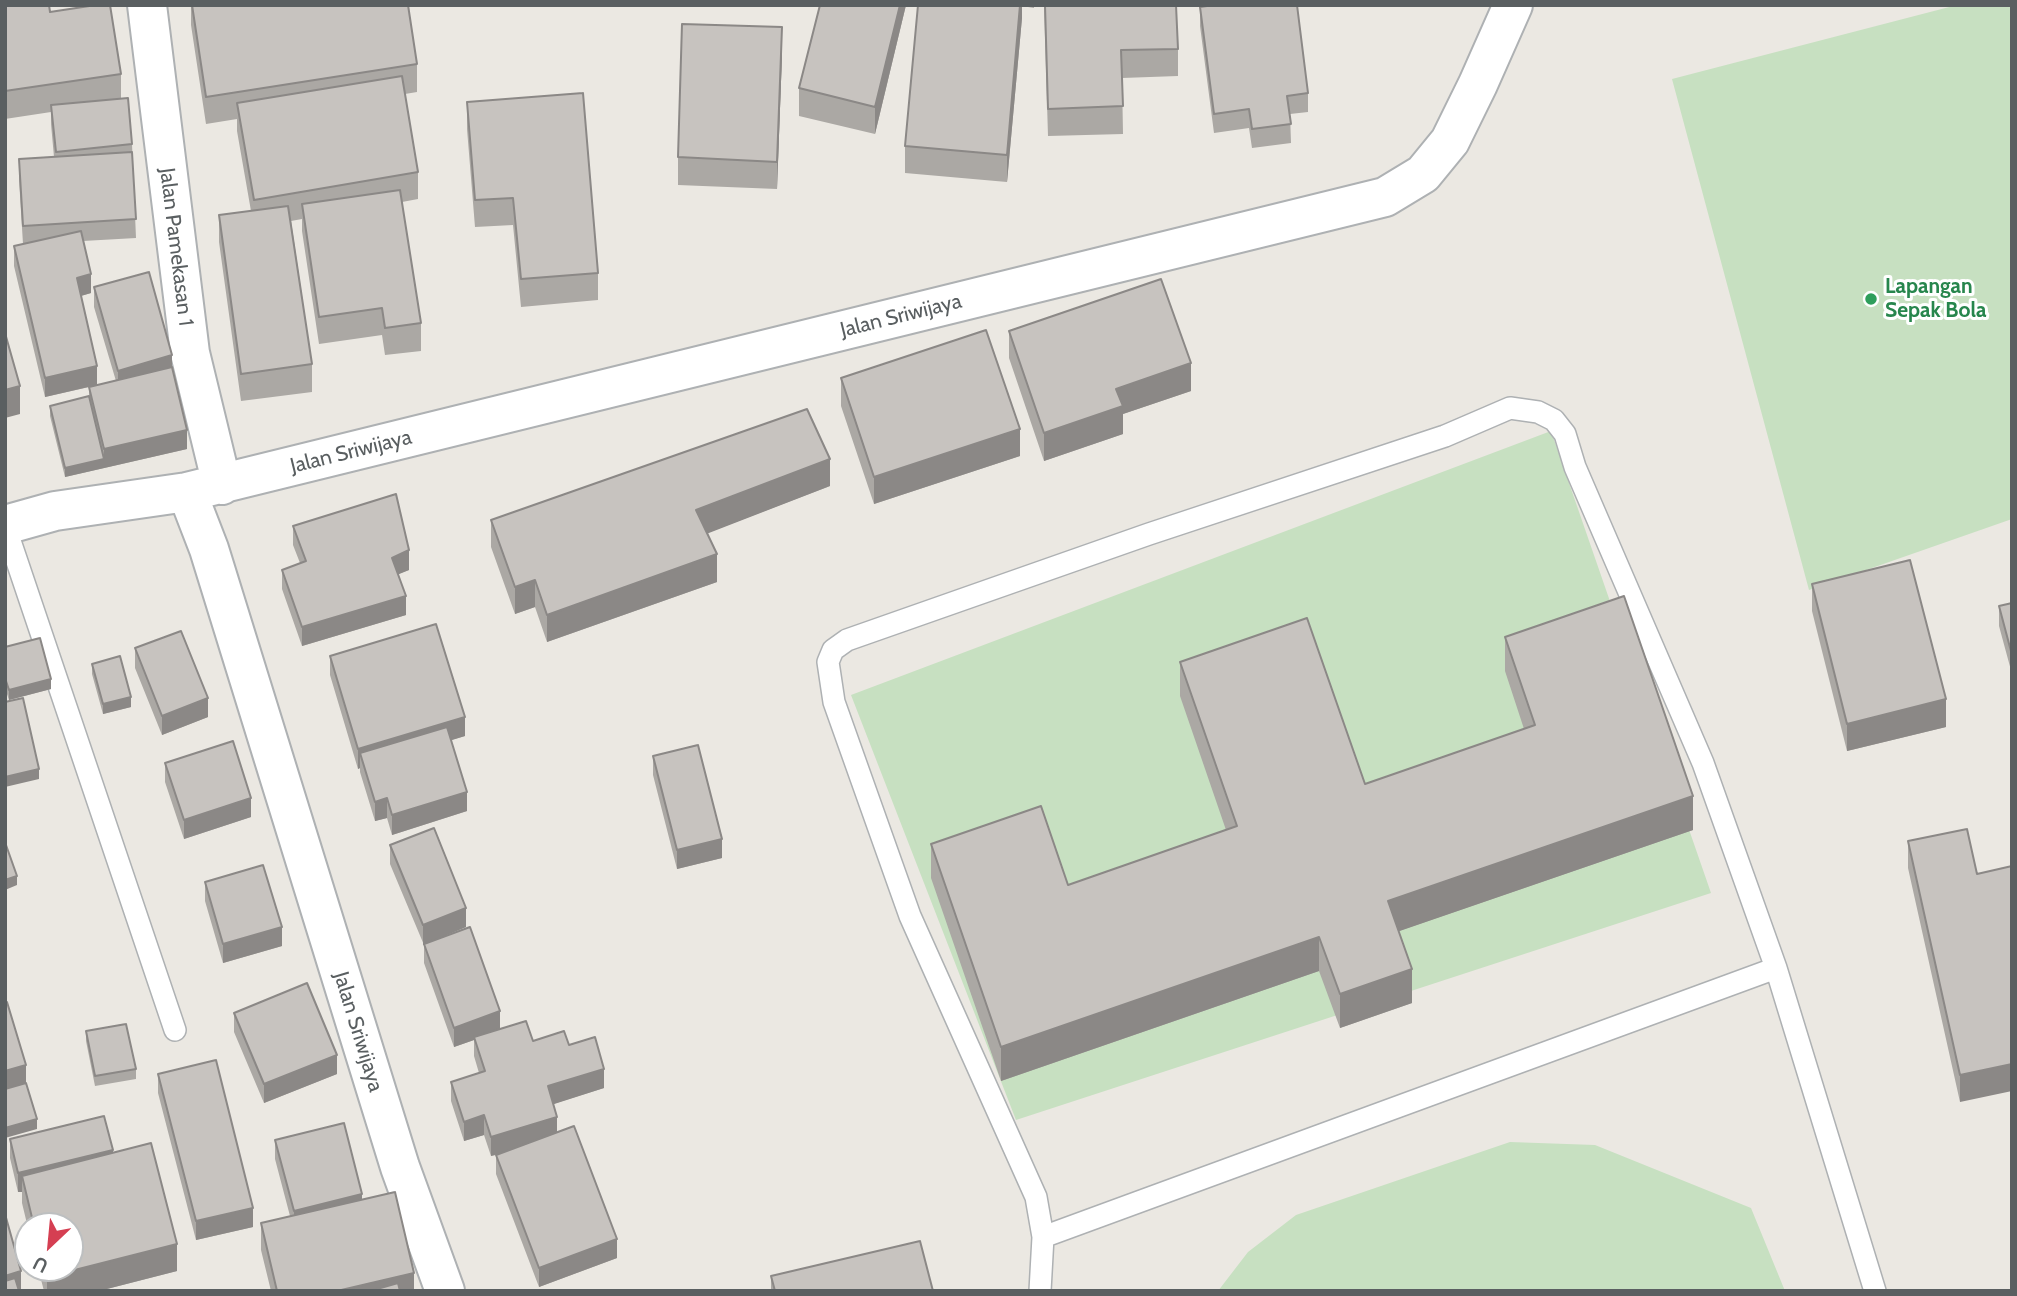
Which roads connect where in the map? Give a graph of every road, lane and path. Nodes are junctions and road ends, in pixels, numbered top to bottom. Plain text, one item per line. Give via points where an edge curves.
1 (147, 5) edge
2 (1513, 5) edge
3 (204, 488) junction
4 (5, 526) edge
5 (1776, 968) junction
6 (176, 1030) dead end
7 (1043, 1237) junction
8 (445, 1291) edge
9 (1040, 1291) edge
10 (1875, 1291) edge

1 - 3 street, Jalan Pamekasan 1
2 - 3 street, Jalan Sriwijaya via 1450,141 1423,174 1385,197
3 - 4 street, Jalan Sriwijaya via 55,511
3 - 8 street, Jalan Sriwijaya via 209,549 400,1167
4 - 6 lane
5 - 7 lane
5 - 7 lane via 1703,763 1575,467 1565,434 1554,420 1538,412 1510,408 1445,436 847,640 833,650 828,662 834,702 910,916 1036,1197
5 - 10 lane
7 - 9 lane

